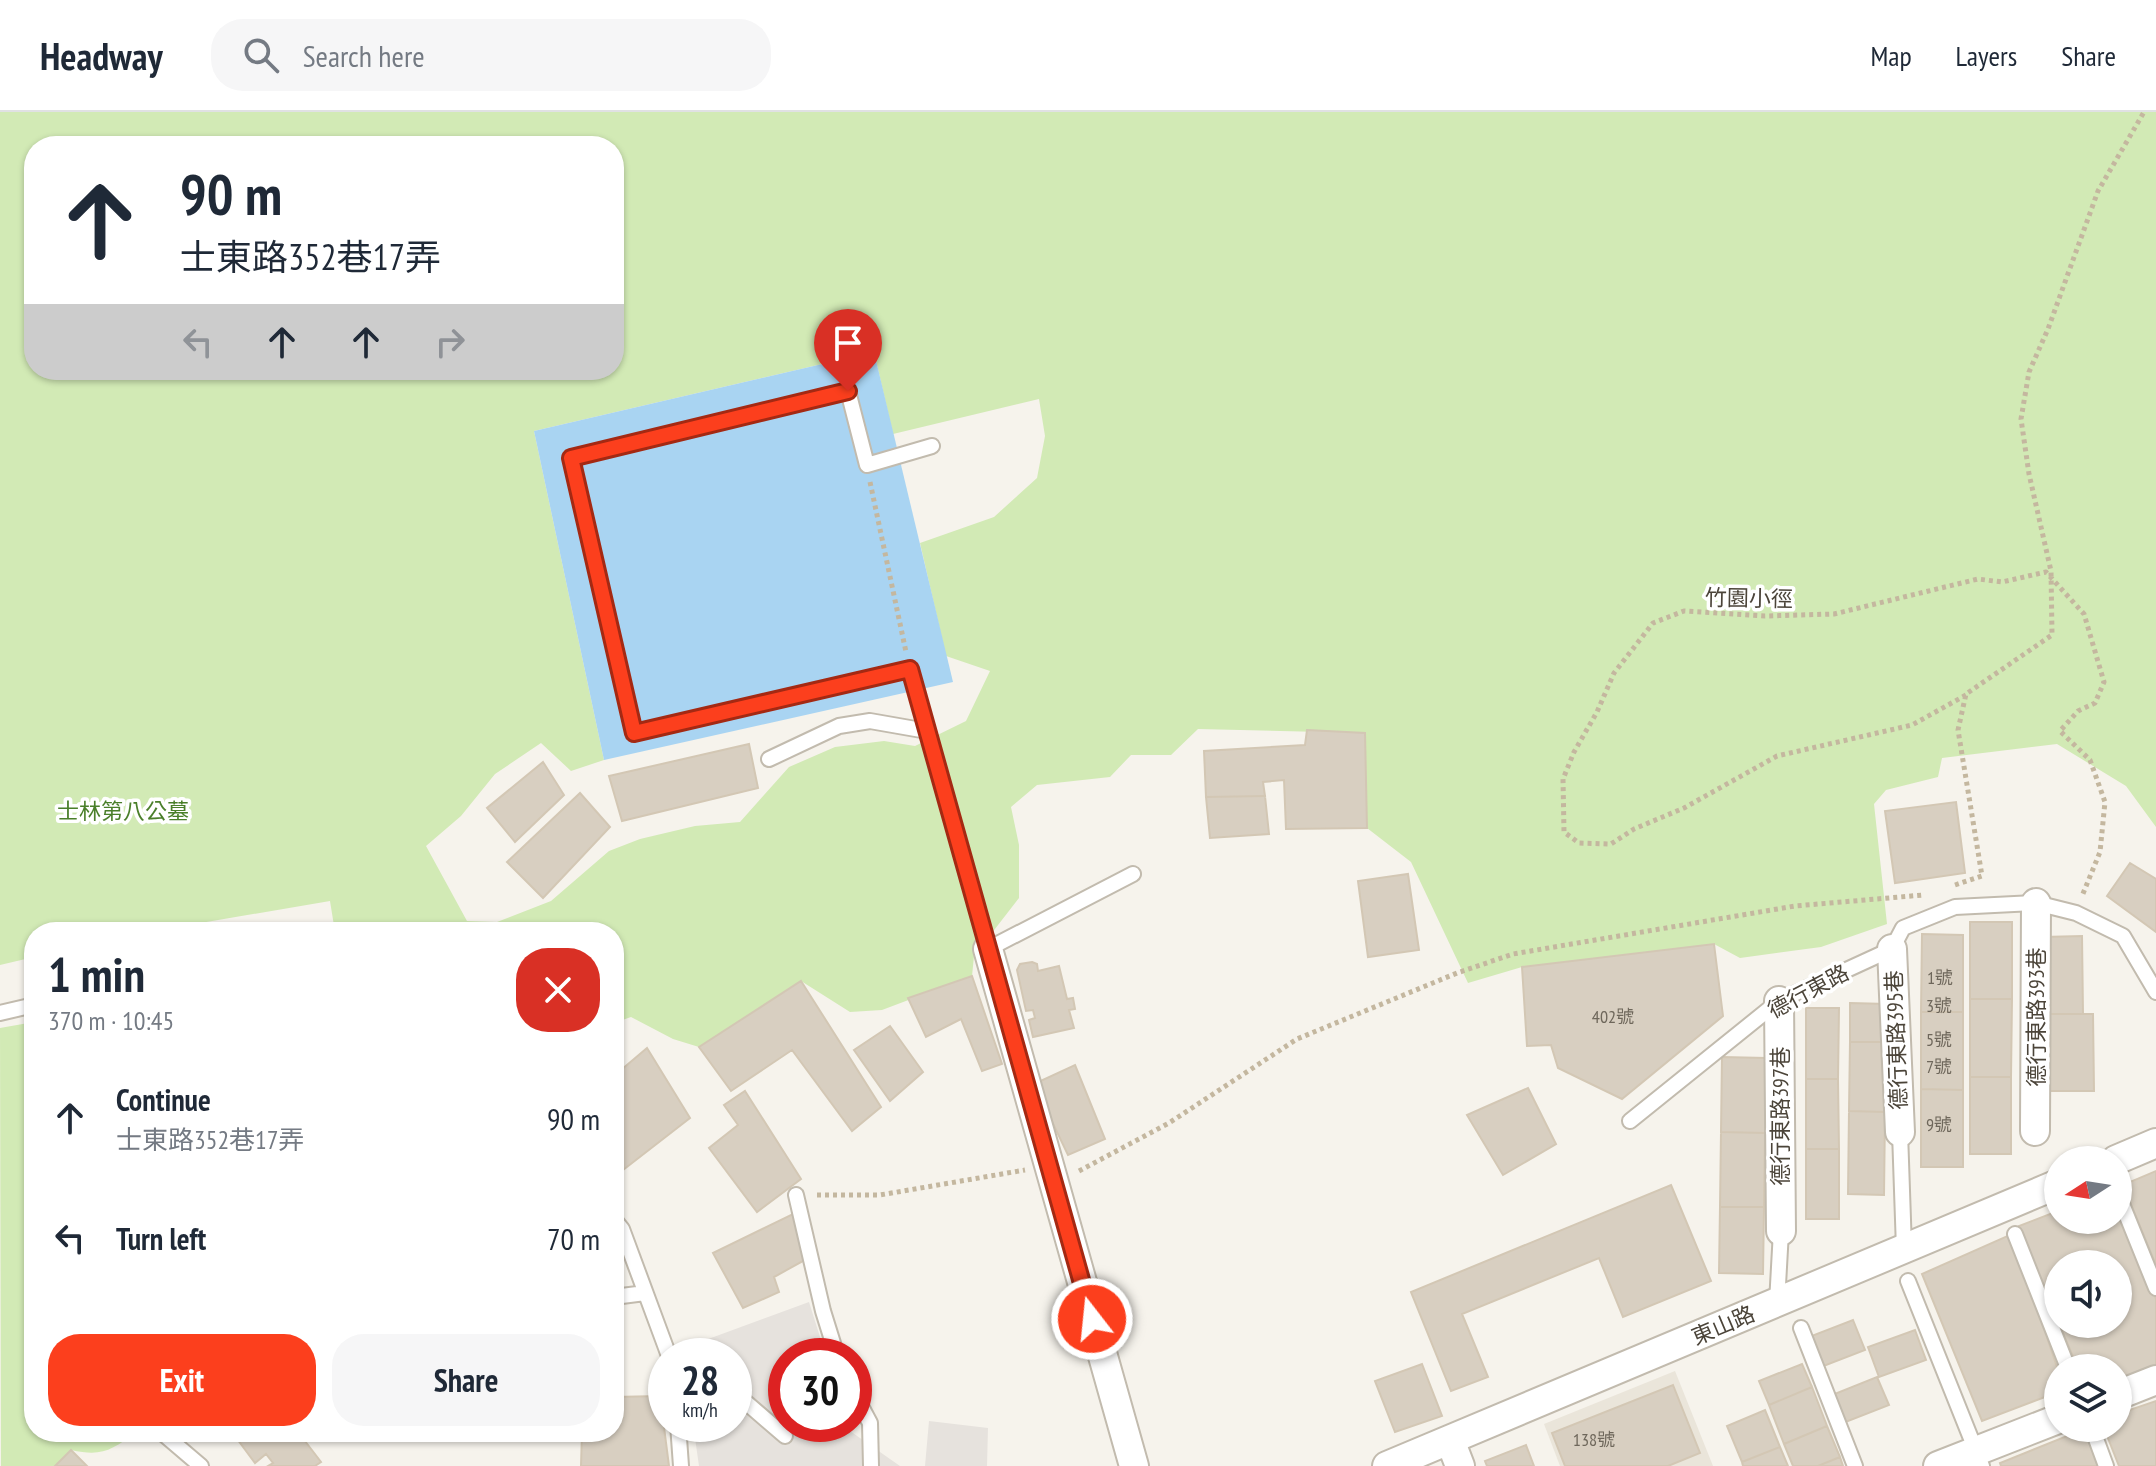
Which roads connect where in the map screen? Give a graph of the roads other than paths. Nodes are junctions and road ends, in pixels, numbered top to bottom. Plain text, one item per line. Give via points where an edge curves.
1 (932, 446) dead end
2 (927, 731) junction
3 (769, 759) dead end
4 (1133, 874) dead end
5 (2036, 903) junction
6 (988, 949) junction
7 (1892, 949) junction
8 (2156, 992) edge
9 (1779, 1001) junction
10 (24, 1007) edge
11 (0, 1013) edge
12 (1630, 1121) dead end
13 (2035, 1131) dead end
14 (1900, 1132) joint
15 (2156, 1143) edge
16 (2132, 1153) edge
17 (2044, 1190) edge
18 (796, 1195) road end
19 (2132, 1229) edge
20 (1781, 1231) joint
21 (2015, 1234) dead end
22 (624, 1235) edge
23 (1904, 1249) junction
24 (1908, 1281) dead end
25 (2156, 1288) edge
26 (645, 1293) junction
27 (624, 1296) edge
28 (1777, 1303) junction
29 (1801, 1328) dead end
30 (662, 1338) edge
31 (831, 1338) edge
32 (2062, 1354) edge
33 (2156, 1380) edge
34 (2132, 1389) edge
35 (752, 1408) edge
36 (768, 1421) edge
37 (2044, 1426) edge
38 (173, 1442) edge
39 (679, 1442) edge
40 (870, 1442) edge
41 (2097, 1442) edge
42 (1455, 1453) edge
43 (1979, 1459) edge
44 (201, 1466) edge
45 (681, 1466) edge
46 (871, 1466) edge
47 (1134, 1466) edge
48 (1387, 1466) edge
49 (1855, 1466) edge
50 (1938, 1466) edge
51 (2106, 1466) edge

1 - 2 lane via 867,465 848,391 571,458 634,733 910,669
2 - 3 lane via 870,721 839,726
2 - 6 lane
4 - 6 lane
5 - 7 lane, 德行東路 via 1955,907 1903,928
5 - 8 lane, 德行東路 via 2076,913 2123,936
5 - 13 street, 德行東路393巷
6 - 47 street
7 - 9 lane, 德行東路
7 - 14 street, 德行東路395巷
9 - 12 lane, 德行東路
9 - 20 street, 德行東路397巷
10 - 11 lane
14 - 23 lane
15 - 16 street
17 - 23 street, 東山路
18 - 31 lane
19 - 25 lane
20 - 28 lane
21 - 32 lane
22 - 26 lane
23 - 28 street, 東山路
24 - 43 lane
26 - 27 lane
26 - 30 lane
28 - 42 street, 東山路
29 - 49 lane
33 - 34 street
35 - 36 lane
37 - 43 street
38 - 44 lane
39 - 45 lane
40 - 46 lane
41 - 51 lane
42 - 48 street, 東山路
43 - 50 street

